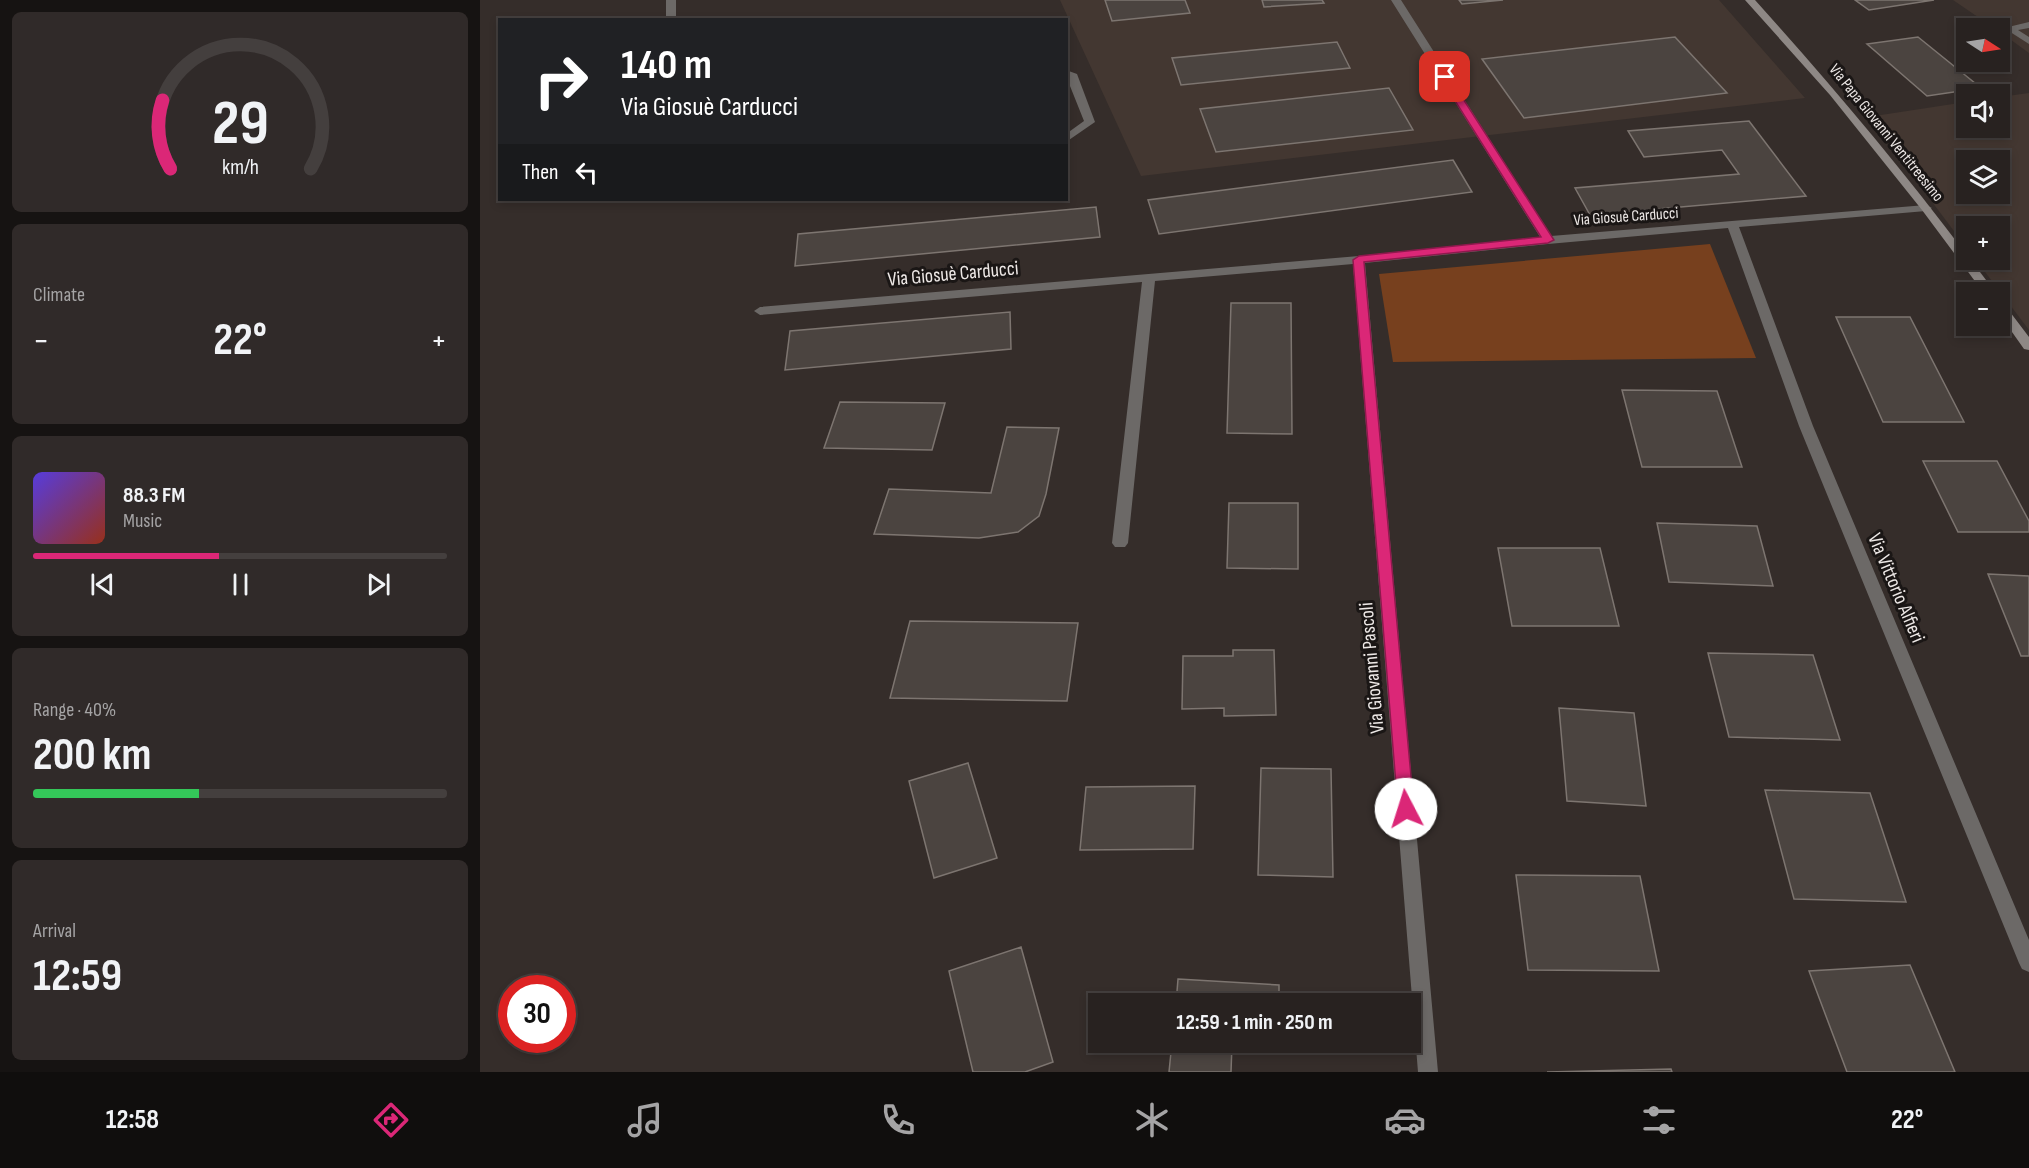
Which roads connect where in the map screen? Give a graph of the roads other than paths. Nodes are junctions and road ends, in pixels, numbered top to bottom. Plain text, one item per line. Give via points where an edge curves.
1 (671, 0) edge
2 (1396, 0) edge
3 (1750, 0) edge
4 (670, 18) edge
5 (2029, 25) edge
6 (2029, 41) edge
7 (1068, 73) edge
8 (1068, 138) edge
9 (1926, 207) junction
10 (1733, 226) junction
11 (1548, 240) junction
12 (1359, 260) junction
13 (1149, 277) junction
14 (1982, 282) edge
15 (760, 311) dead end
16 (2010, 320) edge
17 (2029, 346) edge
18 (1120, 543) dead end
19 (2029, 963) edge
20 (1428, 1072) edge

1 - 4 street
2 - 11 street
3 - 9 street, Via Papa Giovanni Ventitreesimo via 1834,93
5 - 6 street via 2009,28
7 - 8 street via 1072,74 1089,122
9 - 10 street, Via Giosuè Carducci
9 - 14 street, Via Papa Giovanni Ventitreesimo
10 - 11 street, Via Giosuè Carducci
10 - 19 street, Via Vittorio Alfieri via 1806,426
11 - 12 street, Via Giosuè Carducci
12 - 13 street, Via Giosuè Carducci
12 - 20 street, Via Giovanni Pascoli
13 - 15 street, Via Giosuè Carducci
13 - 18 street
16 - 17 street

